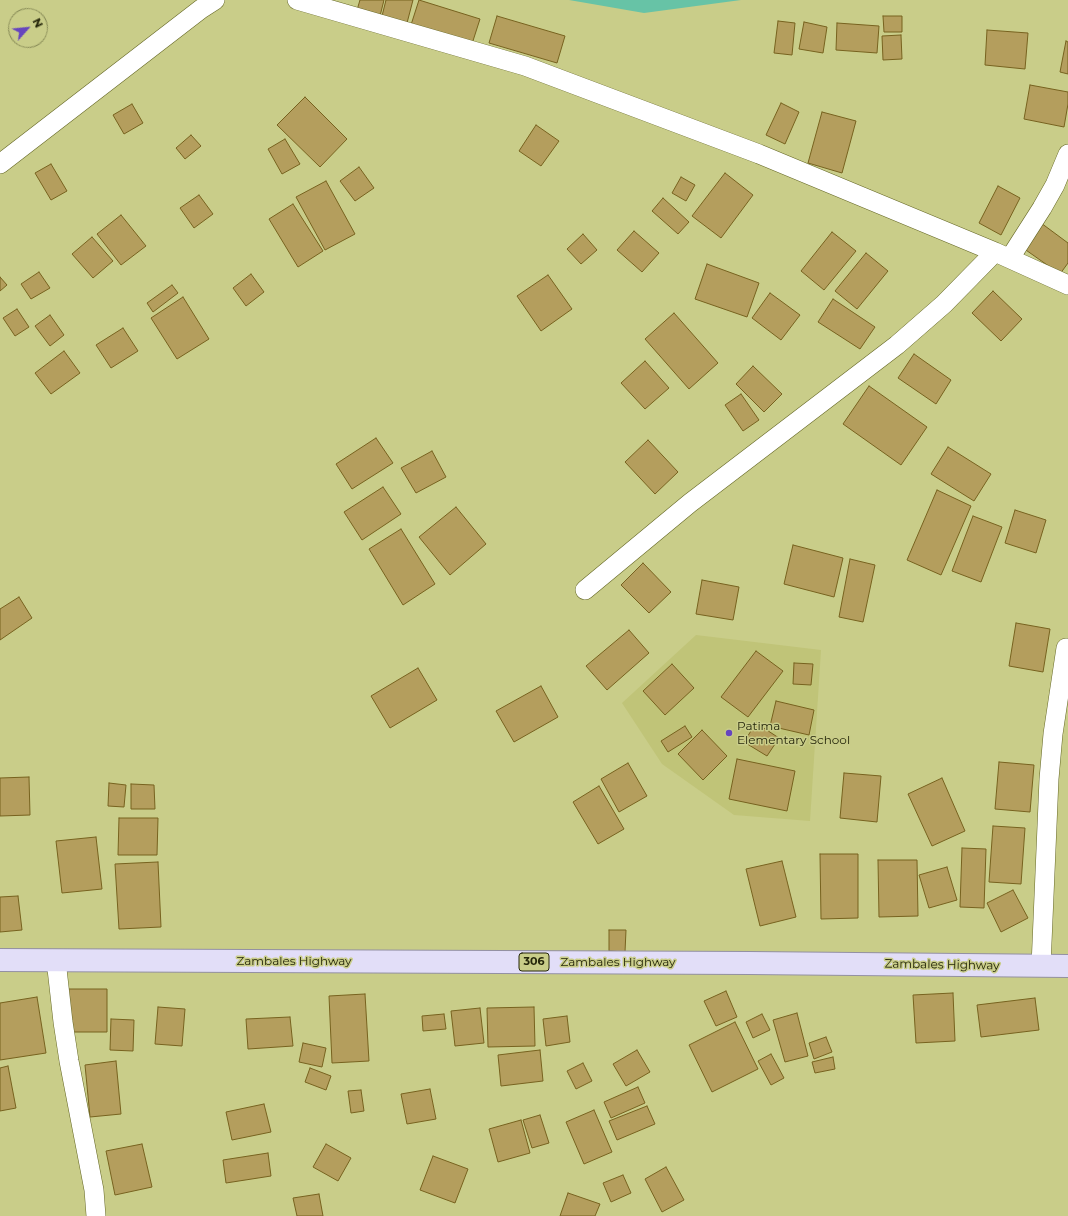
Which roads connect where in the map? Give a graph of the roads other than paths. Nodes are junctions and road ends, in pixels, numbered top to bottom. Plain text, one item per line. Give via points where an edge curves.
1 (215, 0) edge
2 (297, 0) edge
3 (1068, 154) edge
4 (0, 164) edge
5 (1003, 255) junction
6 (1068, 285) edge
7 (585, 590) dead end
8 (1066, 648) dead end
9 (0, 960) edge
10 (56, 960) junction
11 (1041, 966) junction
12 (1068, 966) edge
13 (96, 1216) edge

1 - 4 street
2 - 5 street via 525,66 758,154
3 - 5 street via 1042,208
5 - 6 street
5 - 7 street via 896,345 690,503
8 - 11 street via 1049,779
9 - 10 main road, Zambales Highway / 306
10 - 11 main road, Zambales Highway / 306 via 749,962
10 - 13 street via 68,1053 94,1190
11 - 12 main road, Zambales Highway / 306

